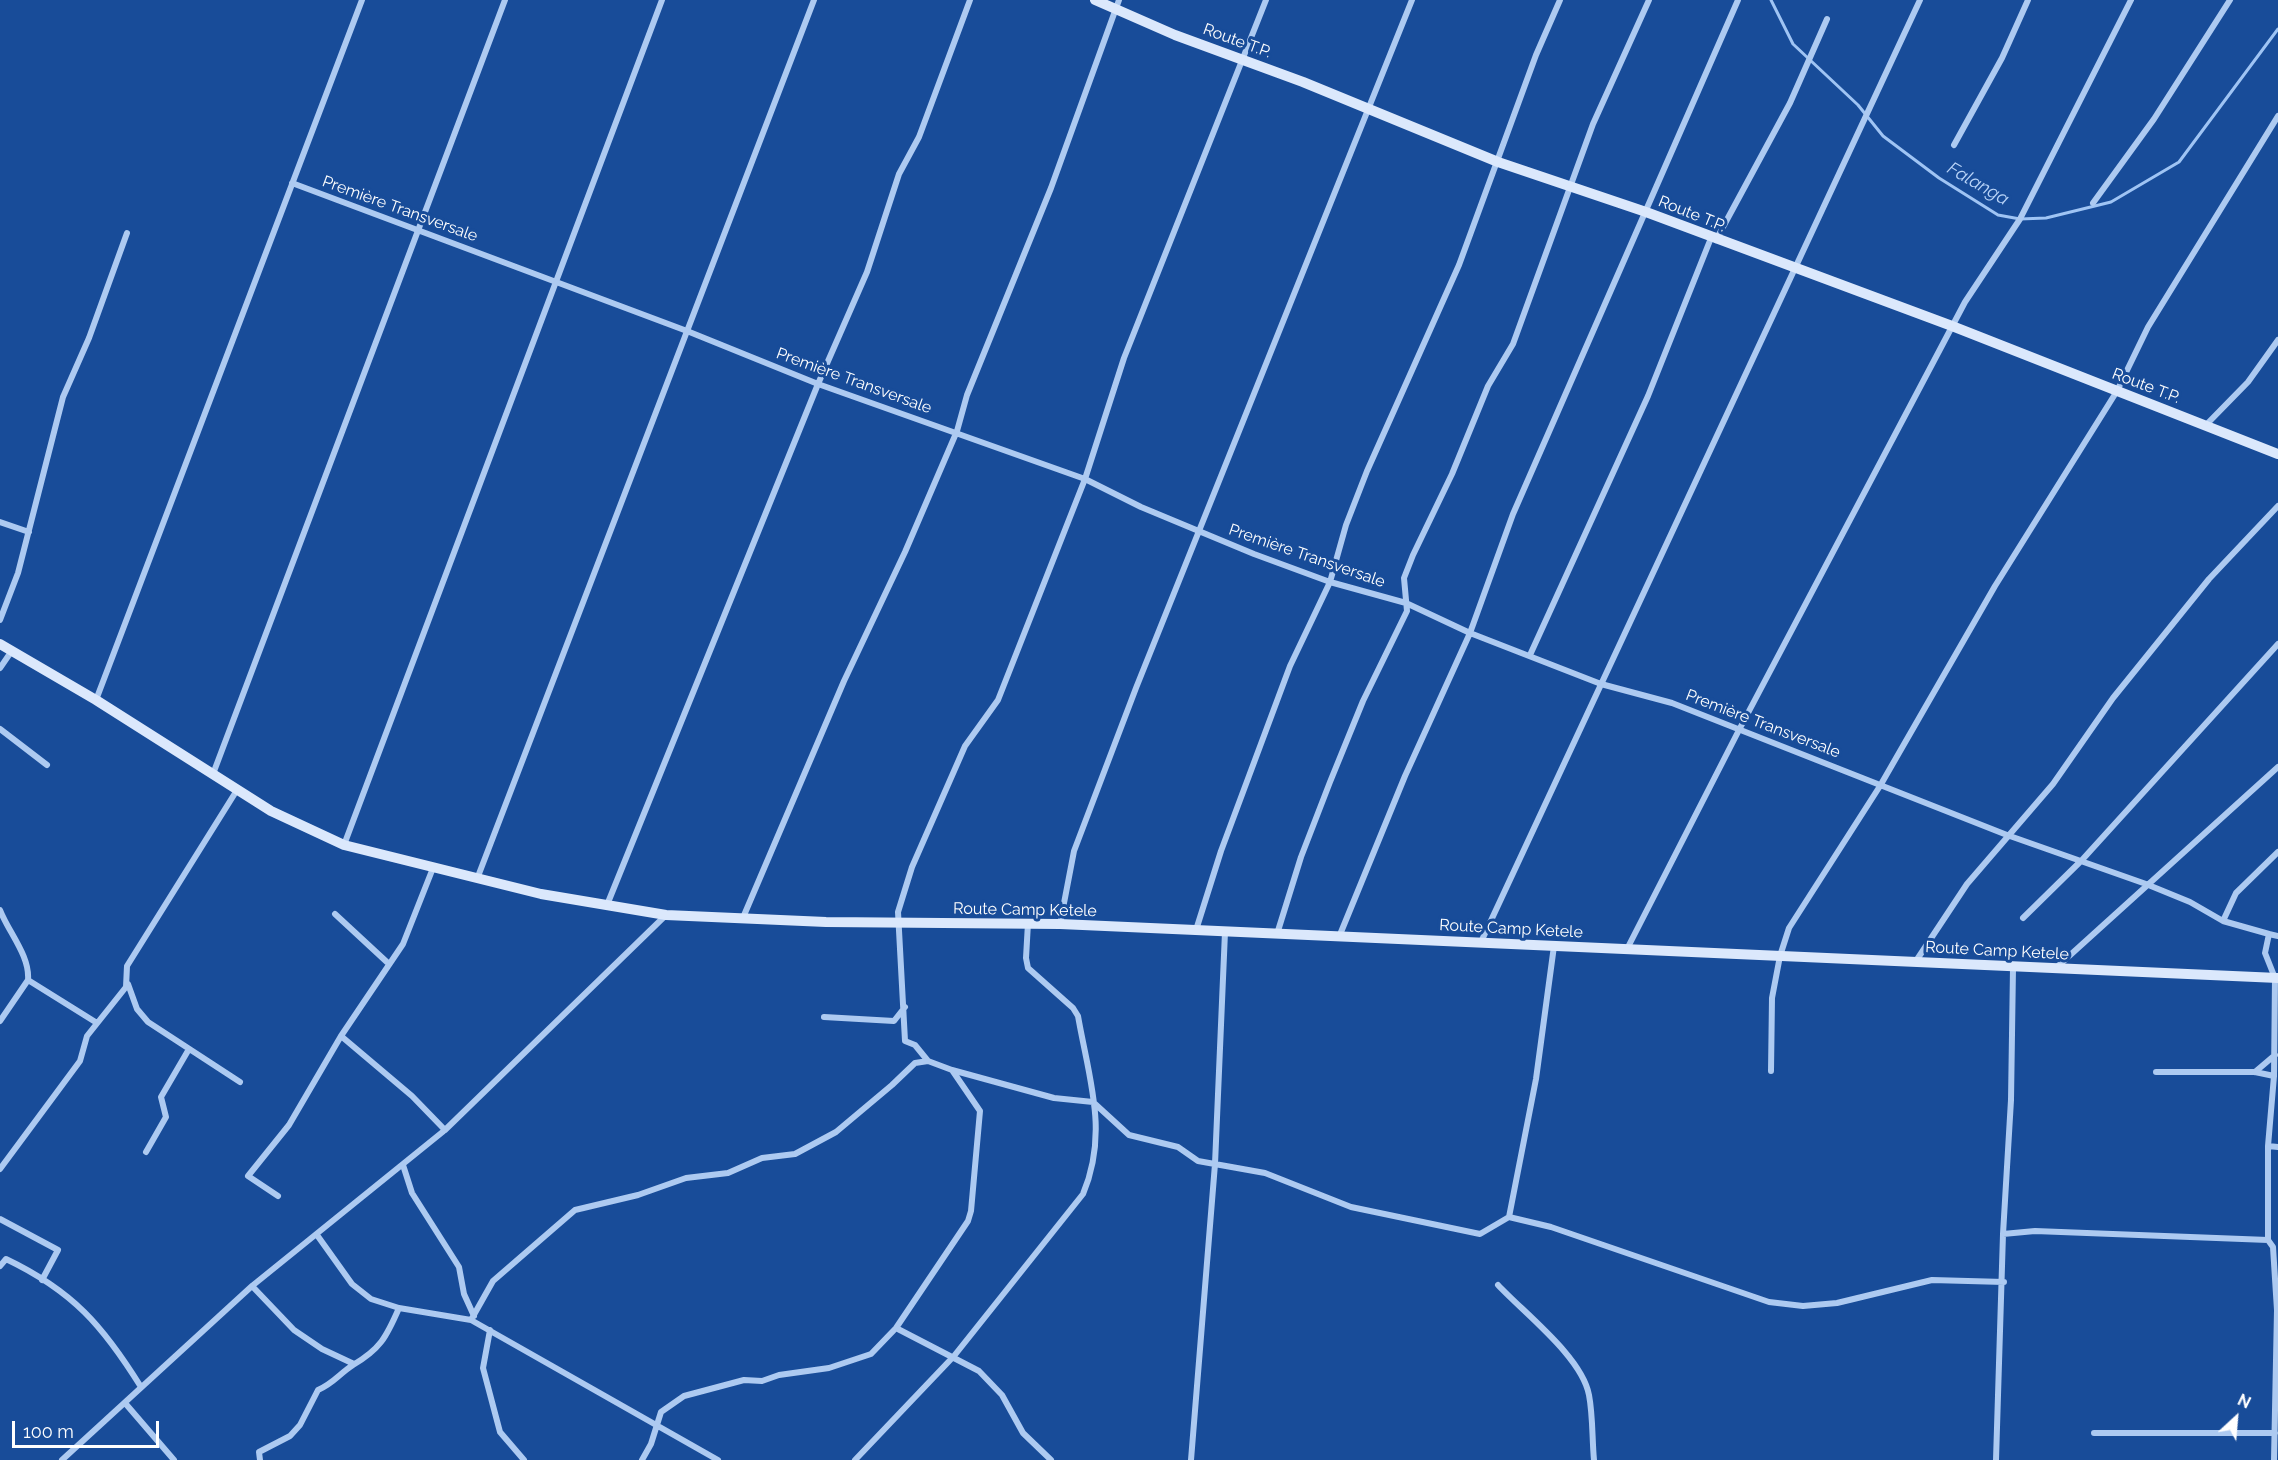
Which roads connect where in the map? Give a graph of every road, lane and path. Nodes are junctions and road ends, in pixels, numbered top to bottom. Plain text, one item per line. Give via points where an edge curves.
1 (362, 0) edge
2 (505, 0) edge
3 (662, 0) edge
4 (814, 0) edge
5 (970, 0) edge
6 (1095, 0) edge
7 (1266, 0) edge
8 (1412, 0) edge
9 (1560, 0) edge
10 (1649, 0) edge
11 (1738, 0) edge
12 (1920, 0) edge
13 (2028, 0) edge
14 (2131, 0) edge
15 (2230, 0) edge
16 (1117, 4) edge
17 (1827, 19) dead end
18 (1242, 59) junction
19 (1368, 109) junction
20 (2278, 116) edge
21 (1954, 145) dead end
22 (1498, 162) junction
23 (292, 183) junction
24 (1571, 186) junction
25 (2093, 203) dead end
26 (1646, 212) junction
27 (418, 230) junction
28 (127, 233) dead end
29 (1714, 239) junction
30 (1796, 268) junction
31 (555, 282) junction
32 (1952, 326) junction
33 (687, 332) junction
34 (2278, 340) edge
35 (818, 384) junction
36 (2117, 391) junction
37 (2205, 426) junction
38 (957, 431) junction
39 (2278, 454) edge
40 (1085, 479) junction
41 (2278, 506) edge
42 (0, 522) edge
43 (1198, 530) junction
44 (29, 532) junction
45 (1330, 582) junction
46 (1406, 603) junction
47 (0, 620) edge
48 (1470, 633) junction
49 (0, 644) edge
50 (2278, 644) edge
51 (11, 652) junction
52 (1530, 655) junction
53 (0, 668) edge
54 (1601, 684) junction
55 (96, 700) junction
56 (0, 729) edge
57 (1739, 730) junction
58 (47, 765) dead end
59 (2278, 767) edge
60 (213, 774) junction
61 (1880, 786) junction
62 (237, 790) junction
63 (2007, 835) junction
64 (344, 845) junction
65 (2278, 852) edge
66 (2082, 860) junction
67 (434, 868) junction
68 (477, 880) junction
69 (2146, 884) junction
70 (607, 905) junction
71 (0, 910) edge
72 (335, 914) dead end
73 (666, 915) junction
74 (2023, 918) dead end
75 (742, 920) junction
76 (2223, 921) junction
77 (899, 922) junction
78 (1028, 923) junction
79 (1060, 924) junction
80 (1196, 931) junction
81 (1225, 932) junction
82 (1277, 934) junction
83 (2269, 934) junction
84 (2278, 936) edge
85 (1339, 937) junction
86 (1481, 942) junction
87 (1554, 946) junction
88 (1627, 950) junction
89 (1780, 956) junction
90 (1916, 961) junction
91 (389, 964) junction
92 (2013, 968) junction
93 (2054, 970) junction
94 (2277, 978) edge
95 (28, 980) junction
96 (128, 983) junction
97 (905, 1006) junction
98 (824, 1017) dead end
99 (0, 1021) edge
100 (98, 1023) junction
101 (341, 1036) junction
102 (189, 1049) junction
103 (2275, 1055) junction
104 (928, 1061) junction
105 (952, 1070) junction
106 (1771, 1071) dead end
107 (2156, 1072) dead end
108 (2254, 1072) junction
109 (2274, 1076) junction
110 (240, 1082) dead end
111 (1093, 1102) junction
112 (445, 1130) junction
113 (2268, 1146) junction
114 (2278, 1147) edge
115 (146, 1152) dead end
116 (1215, 1164) junction
117 (404, 1165) junction
118 (0, 1169) edge
119 (278, 1196) dead end
120 (1509, 1217) junction
121 (0, 1219) edge
122 (2003, 1234) junction
123 (317, 1236) junction
124 (2268, 1240) junction
125 (0, 1266) edge
126 (2276, 1267) edge
127 (42, 1280) junction
128 (2004, 1282) junction
129 (1498, 1285) dead end
130 (252, 1286) junction
131 (399, 1308) junction
132 (2278, 1310) edge
133 (472, 1318) junction
134 (896, 1328) junction
135 (490, 1330) junction
136 (954, 1356) junction
137 (354, 1364) junction
138 (141, 1387) junction
139 (124, 1403) junction
140 (655, 1424) junction
141 (2094, 1433) dead end
142 (2275, 1433) junction
143 (62, 1460) edge
144 (174, 1460) edge
145 (261, 1460) edge
146 (524, 1460) edge
147 (642, 1460) edge
148 (718, 1460) edge
149 (855, 1460) edge
150 (1051, 1460) edge
151 (1191, 1460) edge
152 (1594, 1460) edge
153 (1996, 1460) edge
154 (2274, 1460) edge

1 - 23 street
2 - 27 street
3 - 31 street
4 - 33 street
5 - 35 street via 919,137 898,174 867,272
6 - 16 street, Route T.P.
7 - 18 street
8 - 19 street
9 - 22 street via 1536,54
10 - 24 street via 1593,124
11 - 26 street
12 - 30 street
13 - 21 street via 2002,58
14 - 32 street via 2020,219
15 - 25 street via 2154,118
16 - 18 street, Route T.P. via 1175,34
16 - 38 street via 1058,169 967,395
17 - 29 street via 1790,103
18 - 19 street, Route T.P.
18 - 40 street via 1124,358
19 - 22 street, Route T.P.
19 - 43 street
20 - 36 street via 2148,327
22 - 24 street, Route T.P.
22 - 45 street via 1459,265 1367,471
23 - 27 street, Première Transversale
23 - 55 street
24 - 26 street, Route T.P.
24 - 46 street via 1513,344 1488,386 1413,555 1404,578
26 - 29 street, Route T.P.
26 - 48 street via 1513,514
27 - 31 street, Première Transversale
27 - 60 street
28 - 44 street via 63,397
29 - 30 street, Route T.P.
29 - 52 street via 1648,396
30 - 32 street, Route T.P.
30 - 54 street
31 - 33 street, Première Transversale
31 - 64 street
32 - 36 street, Route T.P.
32 - 57 street
33 - 35 street, Première Transversale
33 - 68 street
34 - 37 street via 2248,382
35 - 38 street, Première Transversale
35 - 70 street
36 - 37 street, Route T.P.
36 - 61 street via 1995,586
37 - 39 street, Route T.P.
38 - 40 street, Première Transversale
38 - 75 street
40 - 43 street, Première Transversale
40 - 77 street via 998,700 965,746 912,867 898,912
41 - 63 street via 2209,579 2113,698 2053,784
42 - 44 street
43 - 45 street, Première Transversale
43 - 79 street via 1074,851
44 - 47 street
45 - 46 street, Première Transversale
45 - 80 street via 1273,710
46 - 48 street, Première Transversale
46 - 82 street via 1407,611 1363,701 1301,857
48 - 52 street, Première Transversale
48 - 85 street via 1405,776
49 - 51 street, Route Camp Ketele
50 - 66 street
51 - 53 street
51 - 55 street, Route Camp Ketele
52 - 54 street, Première Transversale
54 - 57 street, Première Transversale via 1672,703
54 - 86 street
55 - 60 street, Route Camp Ketele
56 - 58 street
57 - 61 street, Première Transversale
57 - 88 street
59 - 69 street
60 - 62 street, Route Camp Ketele
61 - 63 street, Première Transversale
61 - 89 street via 1789,928
62 - 64 street, Route Camp Ketele via 271,811
62 - 96 street via 127,966
63 - 66 street, Première Transversale
63 - 90 street via 1967,884
64 - 67 street, Route Camp Ketele
65 - 76 street via 2236,893
66 - 69 street, Première Transversale
66 - 74 street
67 - 68 street, Route Camp Ketele
67 - 91 street via 416,919
68 - 70 street, Route Camp Ketele
69 - 76 street, Première Transversale
69 - 93 street
70 - 73 street, Route Camp Ketele
71 - 95 street via 24,957
72 - 91 street
73 - 75 street, Route Camp Ketele
73 - 112 street
75 - 77 street, Route Camp Ketele
76 - 83 street, Première Transversale
77 - 78 street, Route Camp Ketele
77 - 97 street
78 - 79 street, Route Camp Ketele
78 - 111 street via 1028,968 1078,1016
79 - 80 street, Route Camp Ketele
80 - 81 street, Route Camp Ketele
81 - 82 street, Route Camp Ketele
81 - 116 street
82 - 85 street, Route Camp Ketele
83 - 84 street, Première Transversale
83 - 94 street via 2265,953
85 - 86 street, Route Camp Ketele
86 - 87 street, Route Camp Ketele
87 - 88 street, Route Camp Ketele
87 - 120 street via 1536,1079
88 - 89 street, Route Camp Ketele
89 - 90 street, Route Camp Ketele
89 - 106 street via 1772,998
90 - 92 street, Route Camp Ketele
91 - 101 street
92 - 93 street, Route Camp Ketele
92 - 122 street
93 - 94 street, Route Camp Ketele
94 - 103 street
95 - 99 street
95 - 100 street
96 - 100 street
96 - 102 street via 137,1009 148,1023
97 - 98 street via 894,1021
97 - 104 street via 905,1041 915,1045
100 - 118 street via 83,1042 80,1061
101 - 112 street via 412,1096
101 - 119 street via 289,1125 248,1176
102 - 110 street
102 - 115 street via 161,1097 166,1117
103 - 108 street
103 - 109 street
104 - 105 street
104 - 133 street via 915,1063 836,1132 795,1154 762,1158 728,1173 686,1178 638,1195 575,1210 493,1281
105 - 111 street via 1053,1098
105 - 134 street via 980,1111 971,1211
107 - 108 street
108 - 109 street
109 - 113 street
111 - 116 street via 1132,1137 1178,1147 1198,1161
111 - 136 street via 1098,1126 1096,1152 1083,1194
112 - 117 street
113 - 114 street
113 - 124 street
116 - 120 street via 1265,1173 1351,1207 1480,1234
116 - 151 street
117 - 123 street
117 - 133 street via 412,1193 459,1267
120 - 128 street via 1551,1227 1768,1302 1803,1306 1837,1303 1932,1280
121 - 127 street via 58,1250
122 - 124 street via 2035,1231
122 - 128 street
123 - 130 street
123 - 131 street via 360,1292
124 - 126 street
125 - 127 street via 6,1259
126 - 132 street
127 - 138 street via 78,1303 112,1341
128 - 153 street
129 - 152 street via 1569,1353 1583,1377 1589,1394
130 - 137 street via 294,1330
130 - 138 street
131 - 133 street
131 - 137 street via 381,1346
132 - 142 street
133 - 135 street
134 - 136 street
134 - 140 street via 878,1349 864,1358 762,1381 744,1380 684,1396 664,1407
135 - 140 street
135 - 146 street via 483,1368 500,1432
136 - 149 street
136 - 150 street via 991,1382 1023,1433
137 - 145 street via 333,1384 318,1390 300,1425 290,1436 259,1452
138 - 139 street
139 - 143 street
139 - 144 street
140 - 147 street via 654,1436
140 - 148 street
141 - 142 street
142 - 154 street

